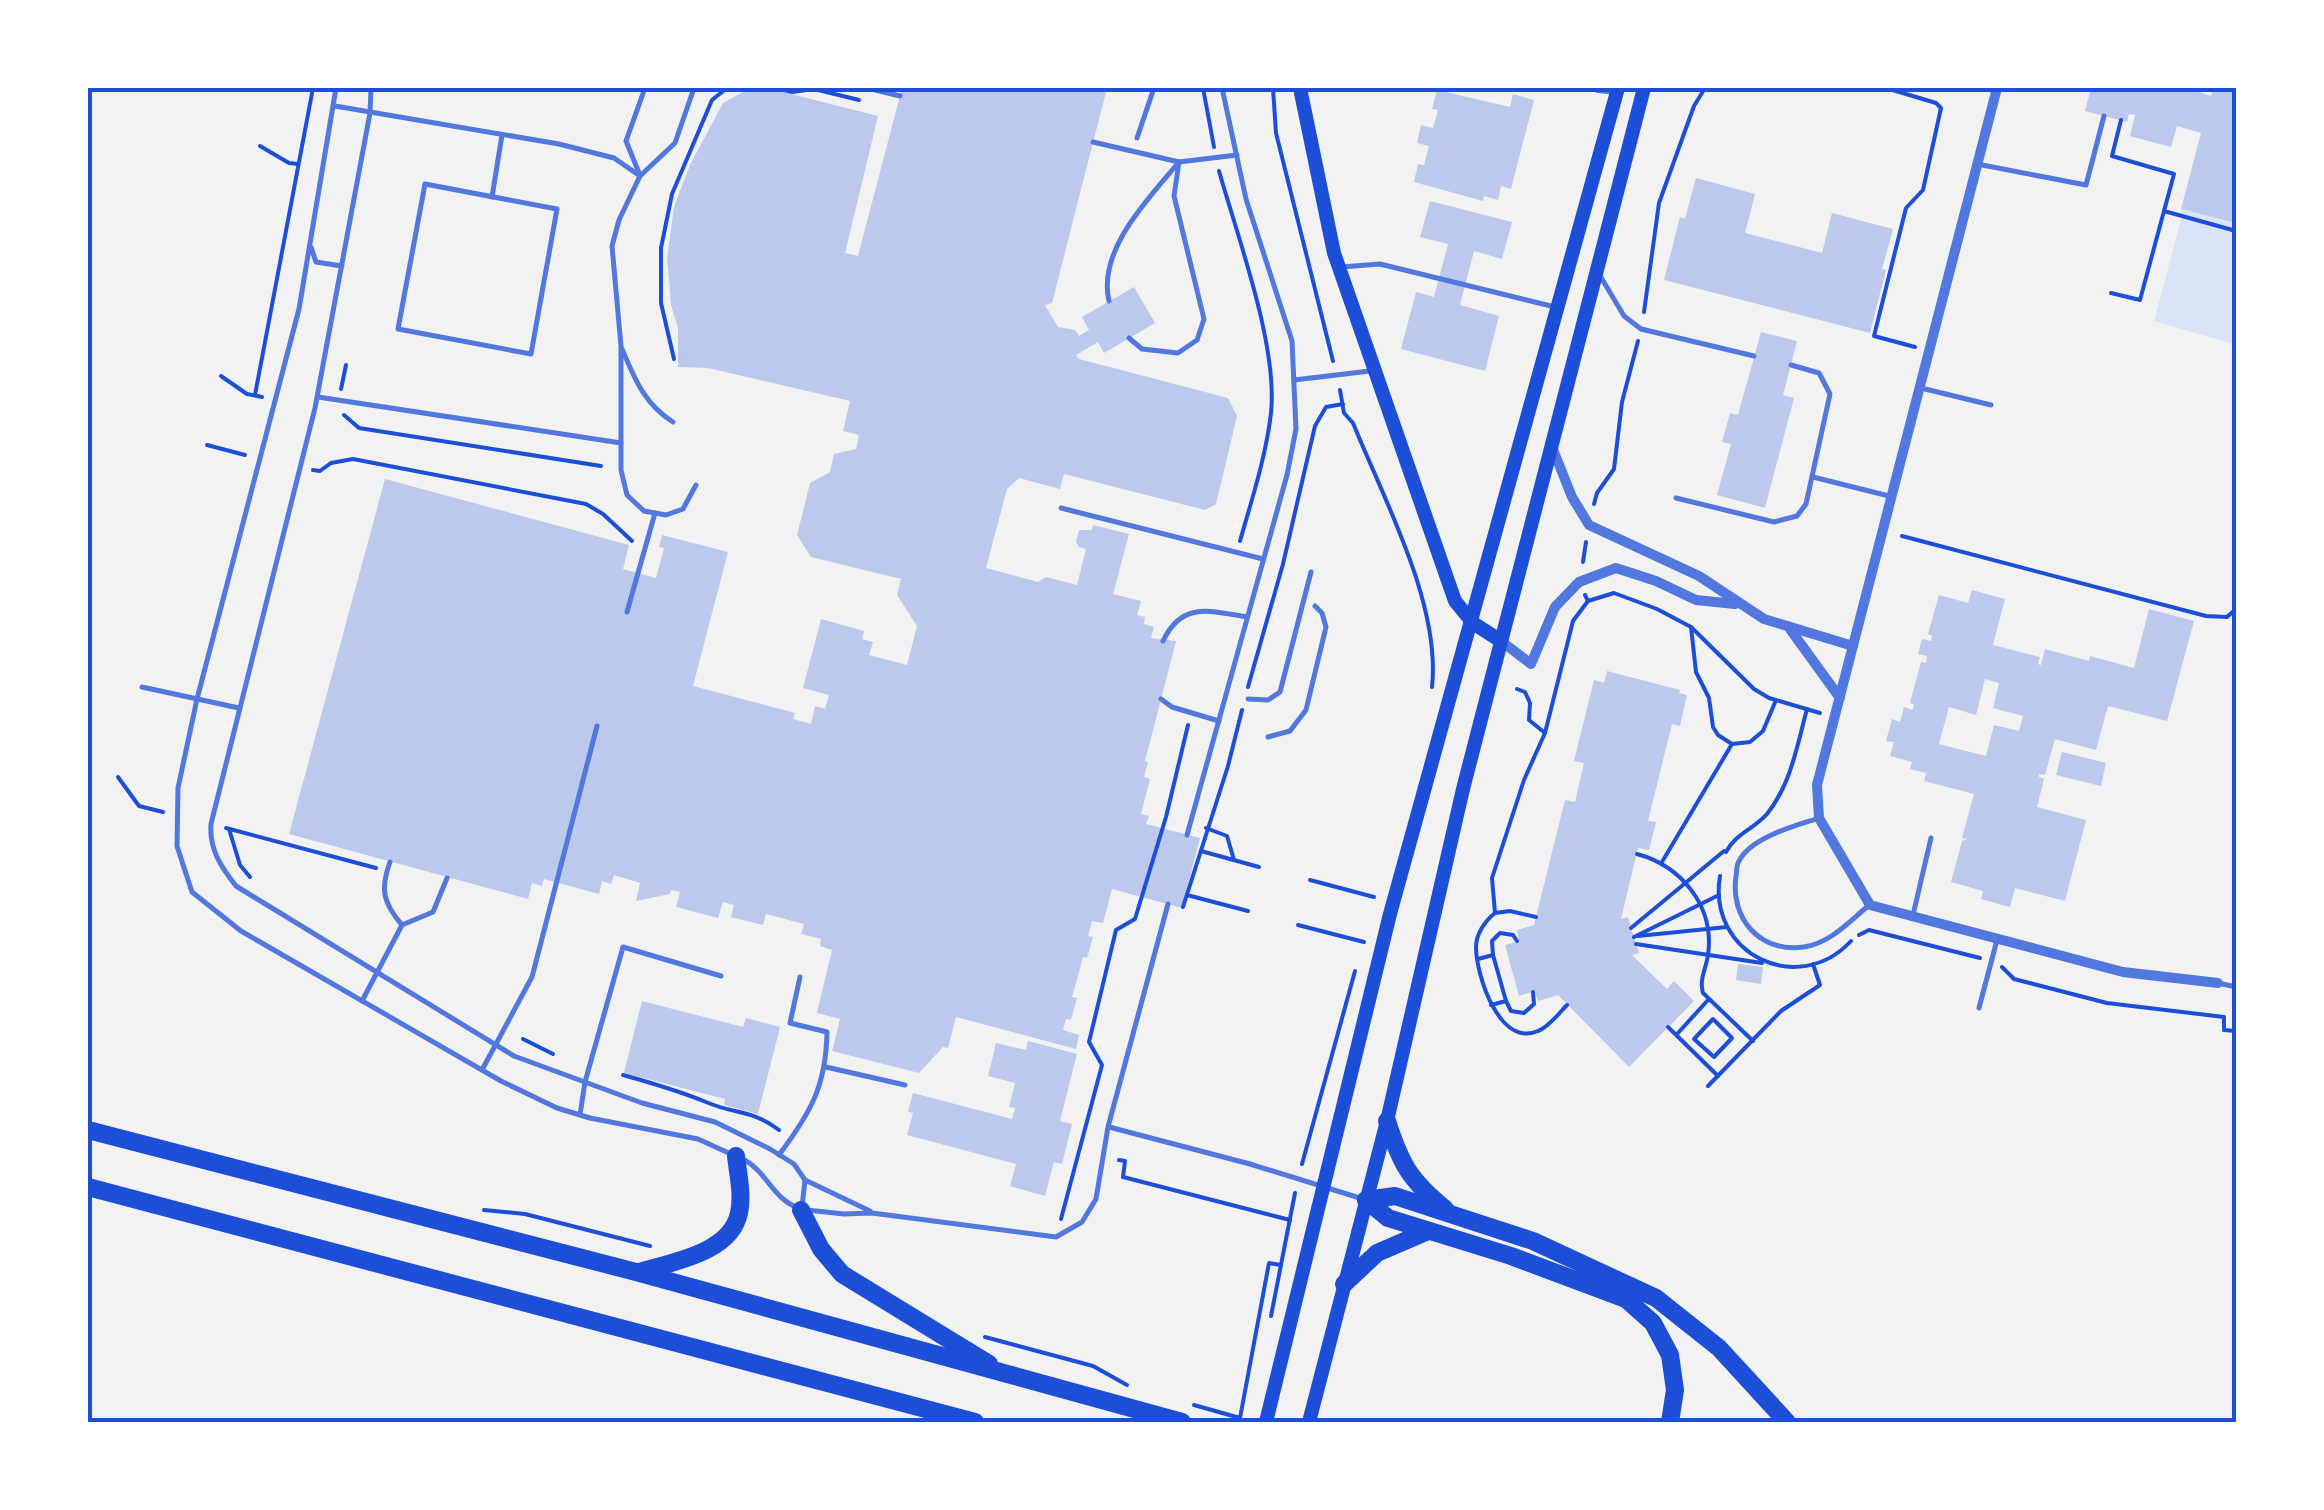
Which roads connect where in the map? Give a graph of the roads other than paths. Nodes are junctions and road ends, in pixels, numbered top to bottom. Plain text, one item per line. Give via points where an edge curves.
1 (336, 88) edge
2 (371, 88) edge
3 (645, 88) edge
4 (694, 88) edge
5 (866, 88) edge
6 (1154, 88) edge
7 (1222, 88) edge
8 (1300, 88) edge
9 (1598, 88) edge
10 (1644, 88) edge
11 (1997, 88) edge
12 (1618, 89) edge
13 (885, 90) edge
14 (900, 96) dead end
15 (335, 106) junction
16 (370, 112) junction
17 (2104, 116) dead end
18 (502, 134) junction
19 (1137, 138) dead end
20 (1093, 142) dead end
21 (1237, 155) junction
22 (1180, 162) junction
23 (1978, 164) junction
24 (640, 176) junction
25 (492, 196) junction
26 (310, 245) junction
27 (342, 266) junction
28 (1339, 267) junction
29 (1598, 272) junction
30 (1109, 302) dead end
31 (1558, 308) junction
32 (1130, 338) dead end
33 (621, 346) junction
34 (1754, 356) dead end
35 (1791, 365) dead end
36 (1375, 371) junction
37 (1294, 380) junction
38 (1920, 388) junction
39 (318, 396) junction
40 (1991, 405) dead end
41 (673, 422) dead end
42 (622, 444) junction
43 (1551, 446) junction
44 (1813, 477) junction
45 (696, 485) dead end
46 (1892, 497) junction
47 (1676, 498) dead end
48 (1061, 508) dead end
49 (655, 513) junction
50 (1264, 559) junction
51 (1312, 572) dead end
52 (1738, 604) junction
53 (1315, 606) dead end
54 (627, 612) dead end
55 (1247, 617) junction
56 (1473, 623) junction
57 (1790, 628) junction
58 (1163, 641) dead end
59 (1501, 641) junction
60 (1853, 646) junction
61 (142, 687) dead end
62 (1840, 698) junction
63 (197, 699) junction
64 (1161, 699) dead end
65 (1248, 699) dead end
66 (240, 708) junction
67 (1220, 721) junction
68 (597, 726) dead end
69 (1268, 738) dead end
70 (1819, 818) junction
71 (1187, 835) dead end
72 (1931, 838) dead end
73 (387, 861) road end
74 (448, 878) dead end
75 (1168, 904) dead end
76 (1870, 905) junction
77 (1912, 918) junction
78 (402, 925) junction
79 (1997, 940) junction
80 (377, 974) junction
81 (721, 976) dead end
82 (800, 977) dead end
83 (2218, 983) joint
84 (2236, 988) edge
85 (362, 1001) junction
86 (1979, 1008) dead end
87 (496, 1046) junction
88 (826, 1067) junction
89 (482, 1070) junction
90 (584, 1082) junction
91 (905, 1085) dead end
92 (580, 1115) junction
93 (1387, 1122) junction
94 (1108, 1127) junction
95 (88, 1130) edge
96 (779, 1155) junction
97 (736, 1156) junction
98 (805, 1180) junction
99 (1322, 1186) junction
100 (88, 1187) edge
101 (1366, 1200) junction
102 (802, 1210) junction
103 (872, 1213) junction
104 (1454, 1216) junction
105 (1428, 1231) junction
106 (636, 1272) junction
107 (1344, 1284) junction
108 (1007, 1375) junction
109 (975, 1422) edge
110 (1182, 1422) edge
111 (1266, 1422) edge
112 (1309, 1422) edge
113 (1670, 1422) edge
114 (1787, 1422) edge

1 - 15 lane
2 - 16 lane
3 - 24 lane via 626,141
4 - 24 lane via 675,143
5 - 13 lane
6 - 19 lane
7 - 21 lane
8 - 28 main road
9 - 12 street
10 - 29 main road
11 - 23 street
12 - 31 main road
13 - 14 lane
15 - 16 lane
15 - 26 lane
16 - 18 lane
16 - 27 lane
17 - 23 lane via 2086,186
18 - 24 lane via 614,158
18 - 25 lane
20 - 22 lane
21 - 22 lane
21 - 37 lane via 1292,341
22 - 30 lane via 1128,223 1111,268
22 - 32 lane via 1174,196 1204,319 1197,340 1178,353 1142,349
23 - 38 street
24 - 33 lane via 612,246
25 - 25 lane via 557,209 531,354 398,329 425,184
26 - 27 lane via 316,262
26 - 63 lane
27 - 39 lane
28 - 31 lane via 1380,264
28 - 36 main road
29 - 34 lane via 1624,316 1641,329
29 - 43 main road
31 - 56 main road
33 - 41 lane via 640,391
33 - 42 lane
35 - 44 lane via 1819,373 1830,394
36 - 37 lane
36 - 56 main road via 1456,600
37 - 50 lane via 1296,429
38 - 40 lane
38 - 46 street
39 - 42 lane
39 - 66 lane
42 - 49 lane via 627,495
43 - 52 street via 1589,525 1700,576
43 - 59 main road
44 - 46 lane
44 - 47 lane via 1806,504 1786,522
45 - 49 lane via 683,508
46 - 60 street
48 - 50 lane
49 - 54 lane
50 - 55 lane
51 - 65 lane via 1280,692 1268,700
52 - 57 street
52 - 59 street via 1696,600 1616,568 1579,582 1555,606 1531,664
53 - 69 lane via 1326,627 1306,710 1290,731
55 - 58 lane via 1192,611 1179,617
55 - 67 lane
56 - 59 main road
56 - 99 main road
57 - 60 street
57 - 62 street
59 - 93 main road
60 - 62 street
61 - 63 lane
62 - 70 street via 1817,785
63 - 66 lane
63 - 85 lane via 177,815 177,846 192,892 240,931
64 - 67 lane
66 - 80 lane via 210,837 218,864 236,886
67 - 71 lane
68 - 87 lane via 532,978
70 - 76 street
70 - 76 lane via 1762,839 1739,861 1734,893 1742,922 1762,939 1805,947 1829,938
72 - 77 lane
73 - 78 lane via 382,891
74 - 78 lane via 433,912
75 - 94 lane
76 - 77 street
77 - 79 street
78 - 80 lane
79 - 83 street via 2124,972
79 - 86 lane
80 - 85 lane
80 - 87 lane
81 - 90 lane via 623,947
82 - 88 lane via 790,1023 827,1032
83 - 84 lane
85 - 89 lane
87 - 89 lane
87 - 90 lane
88 - 91 lane
88 - 96 lane via 810,1112
89 - 92 lane
90 - 92 lane
90 - 96 lane via 715,1122
92 - 97 lane via 698,1139
93 - 101 main road
93 - 104 highway via 1400,1160
94 - 99 lane
94 - 103 lane via 1096,1199 1082,1222 1056,1237
95 - 106 highway
96 - 98 lane
97 - 102 lane via 755,1166 782,1202
97 - 106 highway via 739,1216 728,1236 690,1258
98 - 102 lane
98 - 103 lane
99 - 101 lane
99 - 111 main road
100 - 109 highway
101 - 104 highway via 1395,1196
101 - 105 highway via 1388,1218
101 - 107 main road
102 - 103 lane
102 - 108 highway via 820,1249 842,1274
104 - 114 highway via 1534,1241 1656,1298 1718,1348
105 - 107 highway via 1376,1253
105 - 113 highway via 1610,1290 1641,1310 1663,1339 1674,1372
106 - 108 highway
107 - 112 main road
108 - 110 highway

